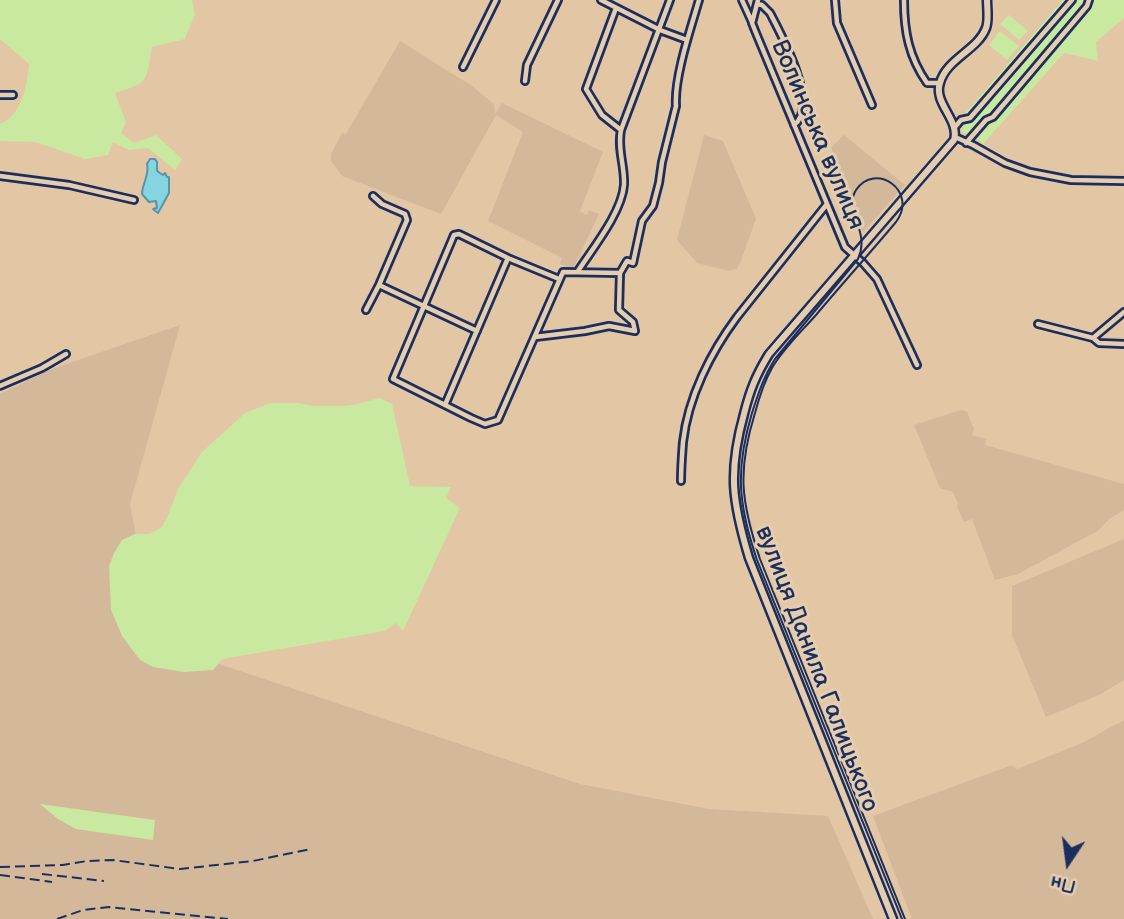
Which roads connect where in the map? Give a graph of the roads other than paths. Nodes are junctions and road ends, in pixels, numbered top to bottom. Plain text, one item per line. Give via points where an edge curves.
1 (496, 0) edge
2 (558, 0) edge
3 (601, 0) edge
4 (670, 0) edge
5 (699, 0) edge
6 (742, 0) edge
7 (835, 0) edge
8 (904, 0) edge
9 (988, 0) edge
10 (1072, 0) edge
11 (1089, 0) edge
12 (758, 2) edge
13 (616, 8) junction
14 (752, 23) junction
15 (660, 30) junction
16 (687, 40) junction
17 (463, 67) dead end
18 (525, 81) dead end
19 (939, 83) junction
20 (0, 95) edge
21 (13, 96) dead end
22 (872, 105) dead end
23 (794, 125) junction
24 (955, 127) junction
25 (621, 130) junction
26 (955, 137) junction
27 (966, 143) junction
28 (0, 176) edge
29 (1124, 181) edge
30 (373, 196) dead end
31 (134, 200) dead end
32 (827, 204) junction
33 (854, 256) junction
34 (508, 258) junction
35 (577, 271) junction
36 (620, 274) junction
37 (559, 278) junction
38 (379, 285) junction
39 (424, 306) junction
40 (366, 310) dead end
41 (1124, 312) edge
42 (1038, 324) dead end
43 (477, 331) junction
44 (535, 337) junction
45 (1093, 338) junction
46 (1124, 344) edge
47 (66, 354) dead end
48 (917, 365) dead end
49 (0, 386) edge
50 (445, 405) junction
51 (681, 481) dead end
52 (893, 919) edge

1 - 17 street
2 - 18 street via 527,65
3 - 13 street
4 - 15 street
5 - 16 street
6 - 14 street, Волинська вулиця
7 - 22 street via 837,23
8 - 19 street via 907,39 917,68 927,83
9 - 19 street via 985,30
10 - 24 street via 971,118
11 - 27 street via 993,117
12 - 14 street, Волинська вулиця
12 - 23 street via 770,13 801,82 803,113
13 - 15 street
13 - 25 street via 586,89 602,115
14 - 23 street, Волинська вулиця
15 - 16 street
15 - 25 street
16 - 36 street via 653,206 642,221 633,263 627,261
19 - 24 street
20 - 21 street
23 - 32 street, Волинська вулиця
24 - 26 street
25 - 35 street via 622,199
26 - 27 street
26 - 33 street, вулиця Данила Галицького
27 - 29 street via 1030,172 1071,180
28 - 31 street
30 - 38 street via 407,217
32 - 33 street, Волинська вулиця via 845,247
32 - 51 street via 723,335 689,411
33 - 48 street, Волинська вулиця via 877,279
33 - 52 street, вулиця Данила Галицького via 758,372 734,454 733,474 737,516 749,558
34 - 37 street
34 - 39 street via 454,235
34 - 43 street
35 - 36 street
35 - 37 street via 563,272
36 - 44 street via 619,310 633,322 635,331 609,326
37 - 44 street
38 - 39 street
38 - 40 street
39 - 43 street
39 - 50 street via 393,379
41 - 45 street
42 - 45 street
43 - 50 street
44 - 50 street via 498,420 485,424
45 - 46 street via 1099,343
47 - 49 street

